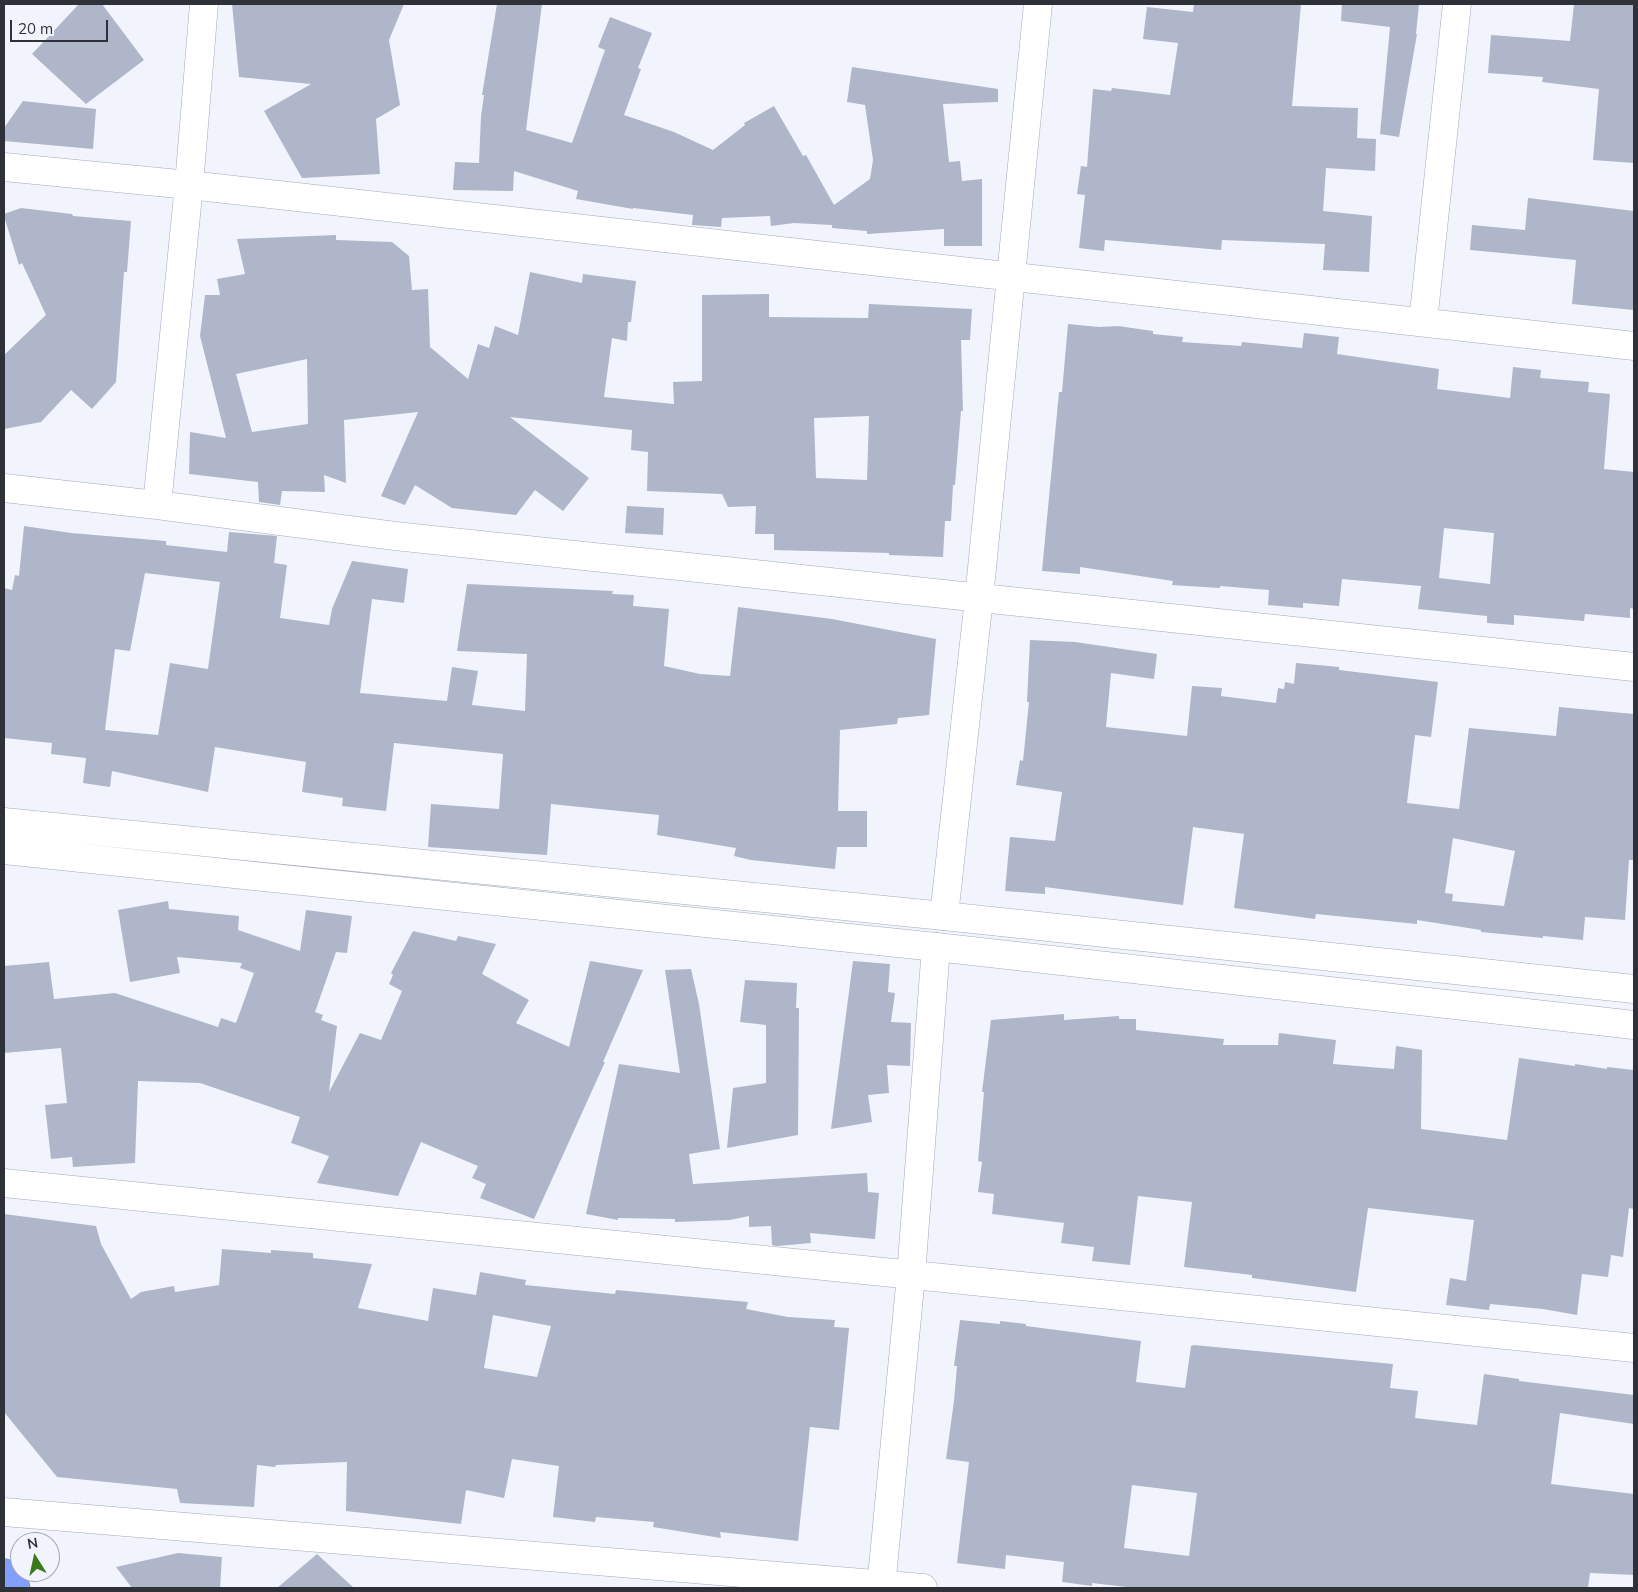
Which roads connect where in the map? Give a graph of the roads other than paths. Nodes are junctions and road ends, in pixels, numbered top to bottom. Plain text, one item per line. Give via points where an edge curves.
1 (204, 4) edge
2 (1038, 4) edge
3 (1457, 4) edge
4 (4, 168) edge
5 (189, 185) junction
6 (1011, 276) junction
7 (1424, 322) junction
8 (1634, 346) edge
9 (4, 488) edge
10 (157, 505) junction
11 (979, 598) junction
12 (1634, 666) edge
13 (4, 822) edge
14 (4, 850) edge
15 (944, 916) junction
16 (936, 947) junction
17 (1634, 989) edge
18 (1634, 1025) edge
19 (4, 1183) edge
20 (911, 1275) junction
21 (1634, 1348) edge
22 (4, 1512) edge
23 (4, 1573) edge
24 (881, 1586) edge
25 (16, 1588) edge
26 (923, 1588) edge

1 - 5 street
2 - 6 street
3 - 7 street
4 - 5 street
5 - 6 street
5 - 10 street
6 - 7 street
6 - 11 street
7 - 8 street
9 - 10 street
10 - 11 street via 405,537
11 - 12 street
11 - 15 street
13 - 15 street
14 - 16 street
15 - 17 street
16 - 18 street
16 - 20 street
19 - 20 street
20 - 21 street
20 - 24 street
22 - 24 street
23 - 25 highway
24 - 26 street

